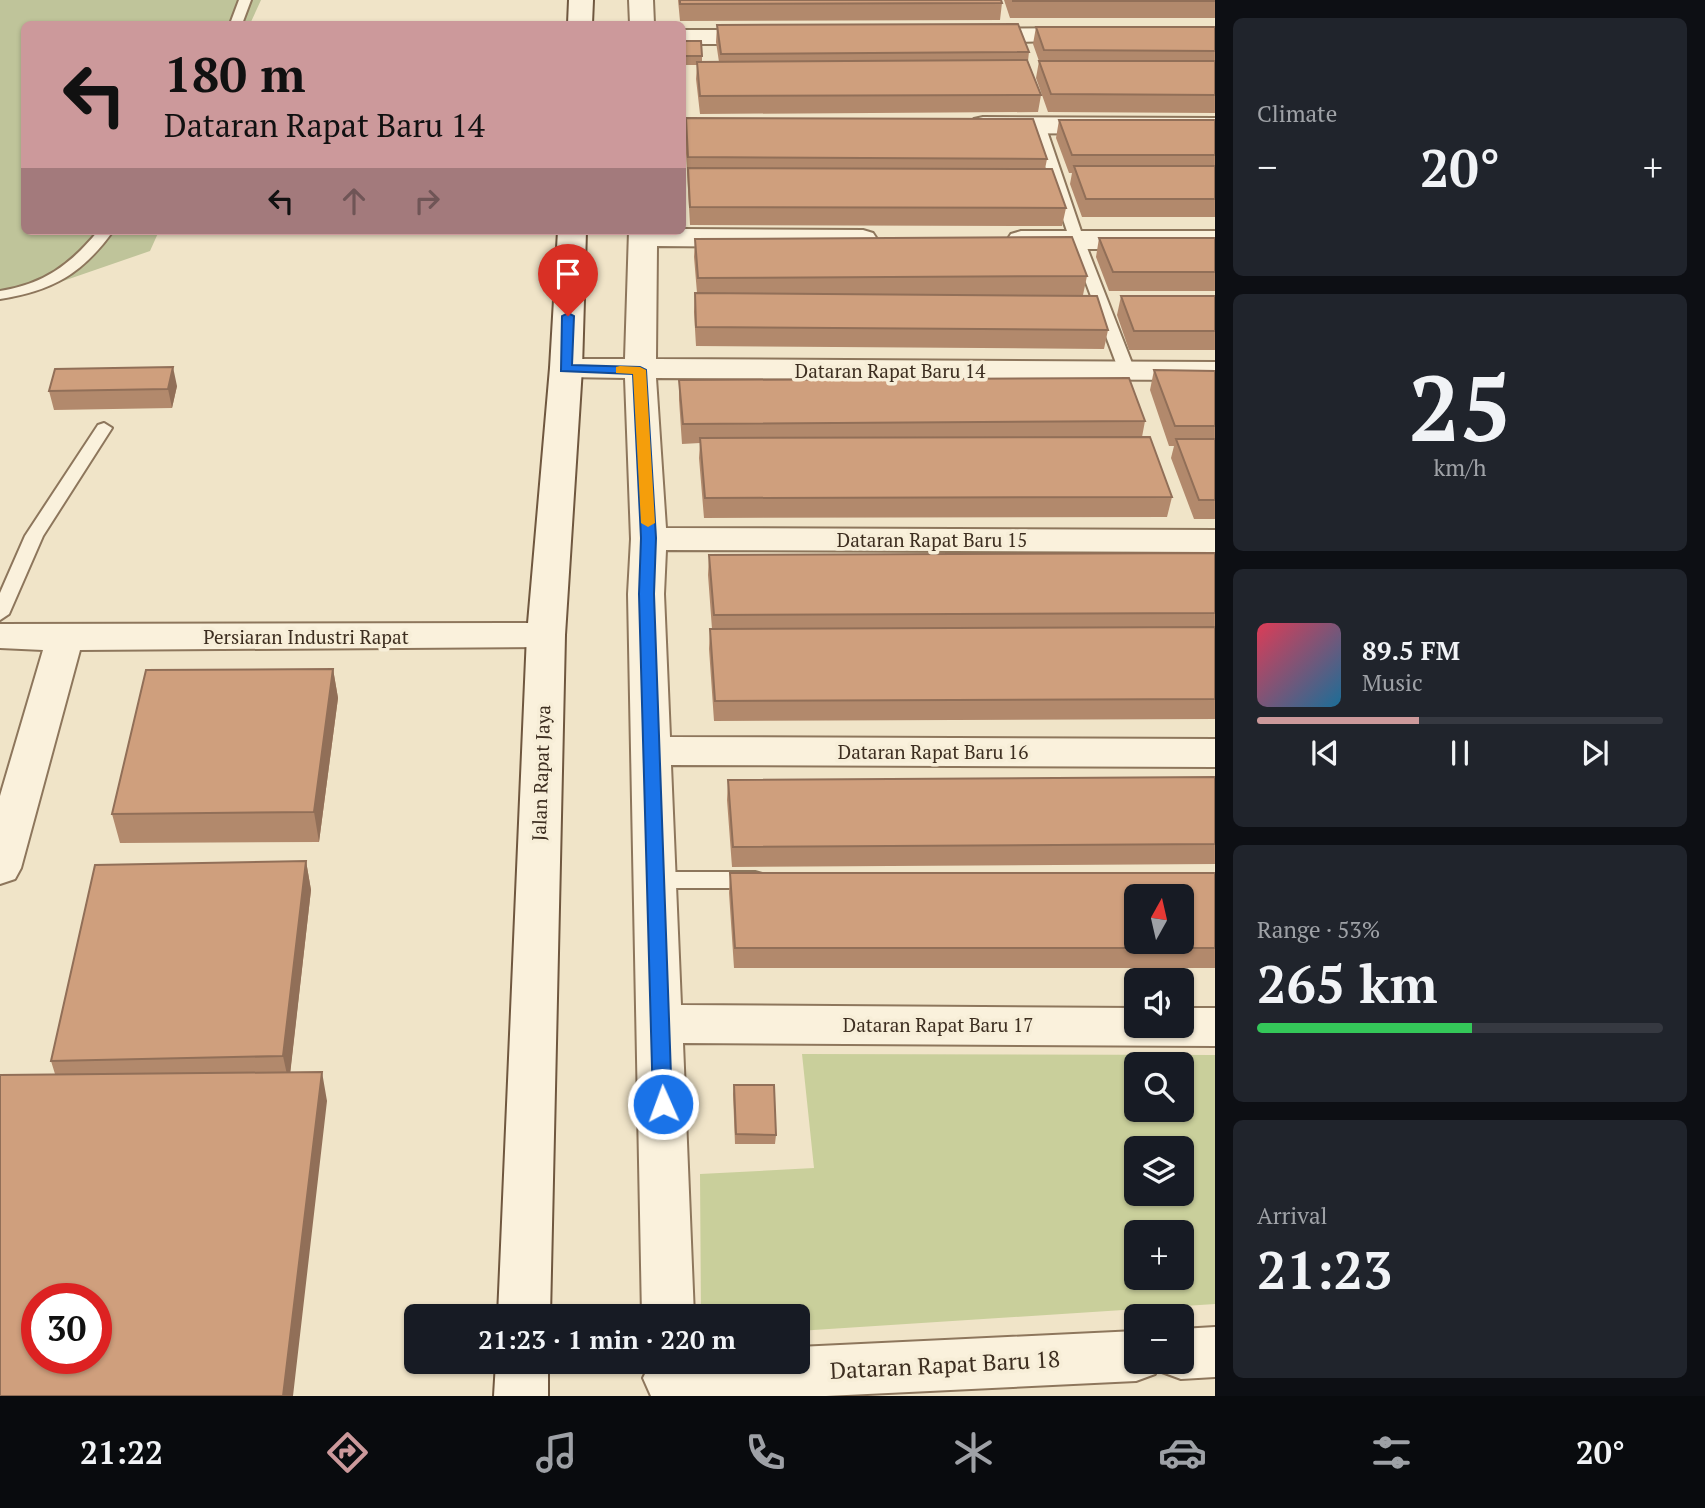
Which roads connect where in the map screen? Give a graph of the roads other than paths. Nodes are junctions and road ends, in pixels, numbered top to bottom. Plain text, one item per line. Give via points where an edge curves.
1 (245, 0) edge
2 (581, 0) edge
3 (641, 0) edge
4 (237, 21) edge
5 (580, 21) edge
6 (642, 21) edge
7 (1106, 35) edge
8 (956, 36) edge
9 (686, 37) edge
10 (792, 37) edge
11 (956, 125) edge
12 (1038, 125) junction
13 (1215, 125) edge
14 (103, 235) edge
15 (572, 235) edge
16 (643, 235) edge
17 (686, 235) edge
18 (887, 239) edge
19 (996, 239) edge
20 (1077, 240) junction
21 (1215, 240) edge
22 (0, 295) edge
23 (566, 368) junction
24 (640, 370) junction
25 (1127, 371) junction
26 (1215, 371) edge
27 (104, 428) dead end
28 (649, 538) junction
29 (1215, 541) edge
30 (0, 614) edge
31 (546, 635) junction
32 (0, 636) edge
33 (65, 638) junction
34 (651, 751) junction
35 (1215, 753) edge
36 (0, 868) edge
37 (654, 880) junction
38 (777, 880) edge
39 (661, 1024) junction
40 (1215, 1027) edge
41 (524, 1304) edge
42 (668, 1304) edge
43 (1215, 1352) edge
44 (1194, 1353) edge
45 (1124, 1357) edge
46 (522, 1374) edge
47 (670, 1378) edge
48 (521, 1396) edge

1 - 4 lane
2 - 5 street
3 - 6 street
7 - 8 street
9 - 10 street
11 - 12 street
12 - 13 street
12 - 20 lane
14 - 22 lane via 79,264 57,281
15 - 23 street, Jalan Rapat Jaya
16 - 24 street
17 - 18 street
19 - 20 street
20 - 21 street
20 - 25 lane
23 - 24 street, Dataran Rapat Baru 14
23 - 31 street, Jalan Rapat Jaya
24 - 25 street, Dataran Rapat Baru 14
24 - 28 street
25 - 26 street, Dataran Rapat Baru 14
27 - 30 lane via 34,536
28 - 29 street, Dataran Rapat Baru 15
28 - 34 street via 646,594
31 - 33 street, Persiaran Industri Rapat
31 - 41 street, Jalan Rapat Jaya
32 - 33 street, Persiaran Industri Rapat
33 - 36 street
34 - 35 street, Dataran Rapat Baru 16
34 - 37 street
37 - 38 lane
37 - 39 street
39 - 40 street, Dataran Rapat Baru 17
39 - 42 street
43 - 44 street
45 - 47 street, Dataran Rapat Baru 18
46 - 48 street

